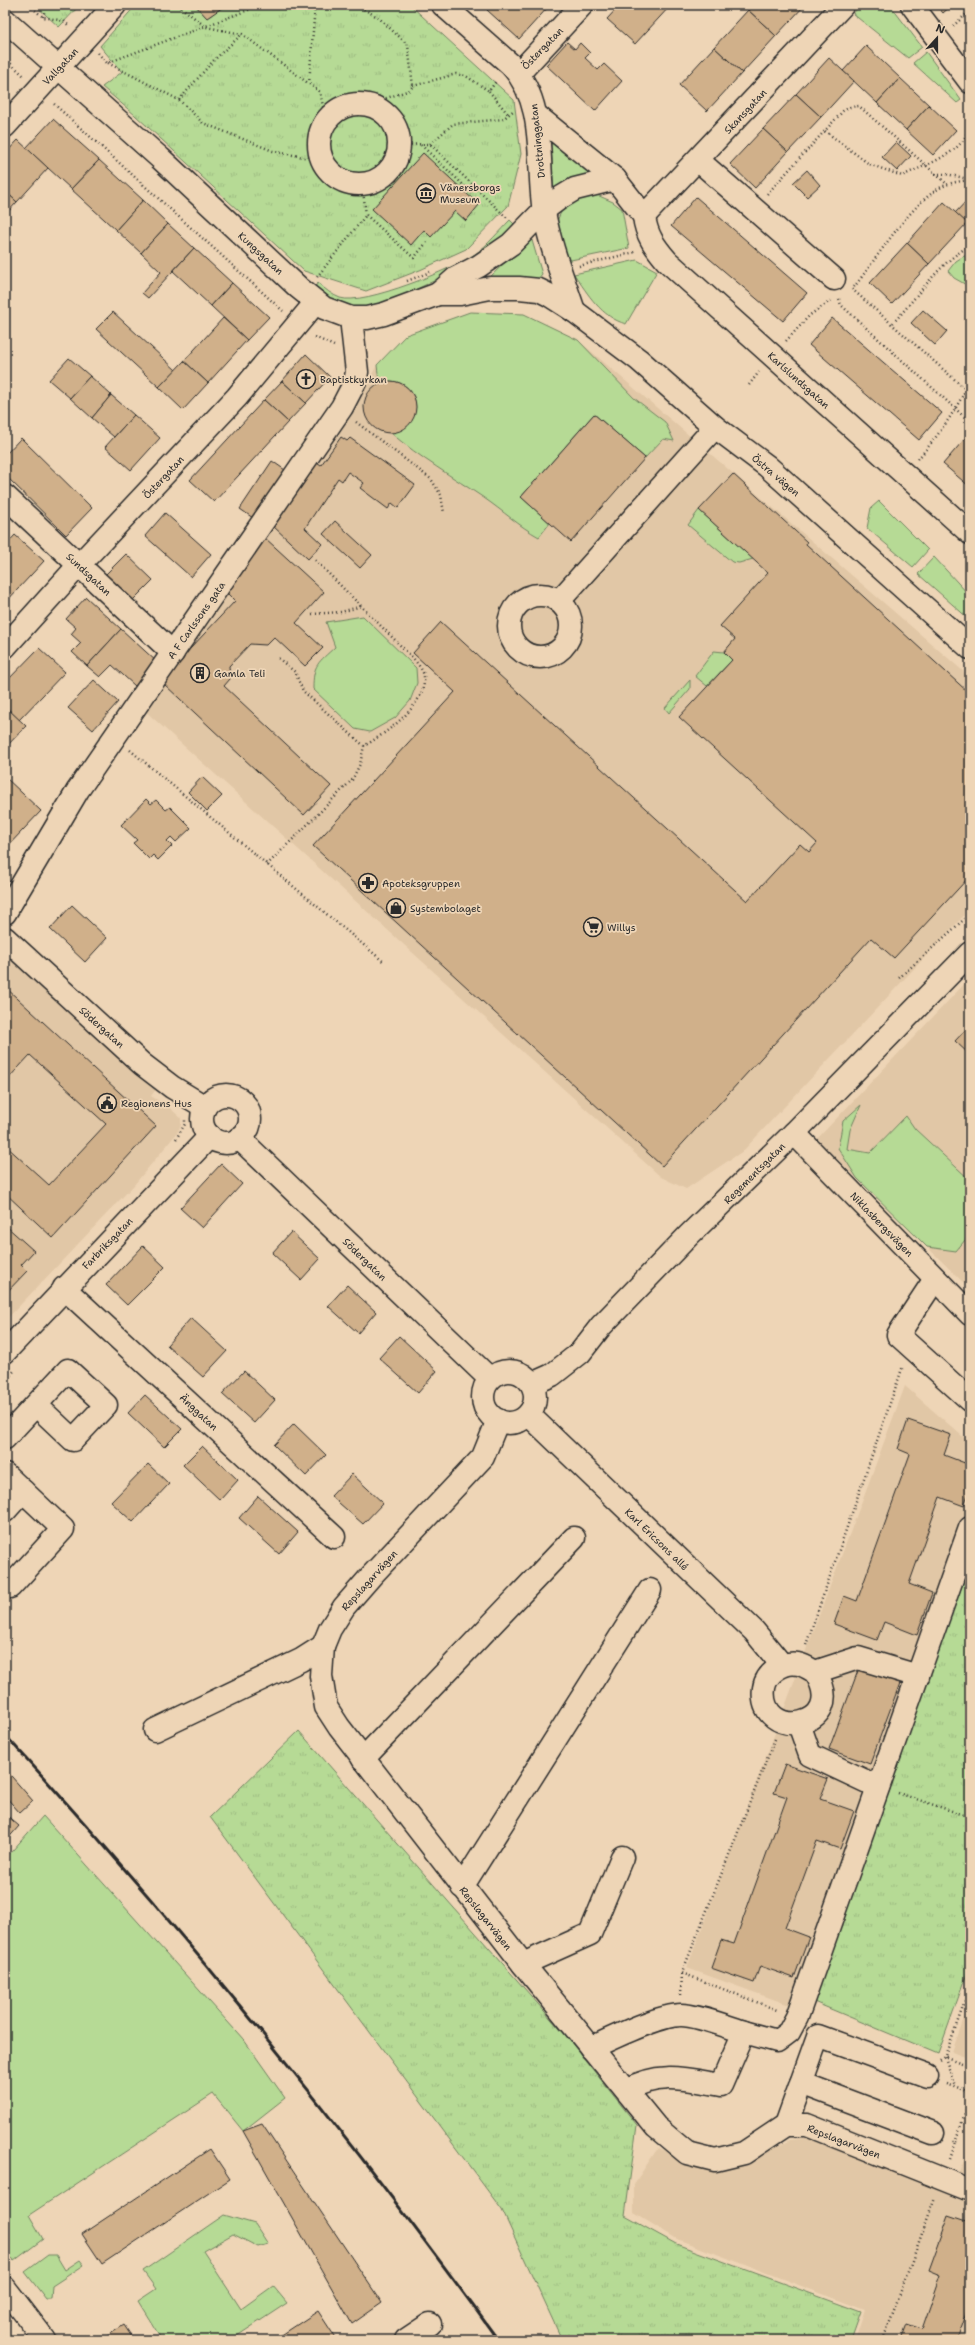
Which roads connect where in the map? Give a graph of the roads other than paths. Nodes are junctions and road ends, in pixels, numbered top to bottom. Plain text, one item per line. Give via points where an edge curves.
1 (115, 5) edge
2 (443, 5) edge
3 (582, 5) edge
4 (843, 5) edge
5 (912, 5) edge
6 (5, 20) edge
7 (58, 68) junction
8 (514, 68) junction
9 (970, 82) edge
10 (536, 115) junction
11 (5, 126) edge
12 (698, 161) junction
13 (615, 179) junction
14 (362, 183) joint
15 (544, 210) junction
16 (644, 216) junction
17 (836, 288) road end
18 (319, 292) junction
19 (438, 294) junction
20 (574, 310) junction
21 (351, 318) junction
22 (715, 427) junction
23 (5, 496) edge
24 (970, 533) edge
25 (79, 565) junction
26 (559, 601) dead end
27 (5, 647) edge
28 (970, 648) edge
29 (173, 653) junction
30 (5, 913) edge
31 (5, 938) edge
32 (970, 953) edge
33 (205, 1107) junction
34 (794, 1133) junction
35 (210, 1136) junction
36 (239, 1138) junction
37 (935, 1279) junction
38 (64, 1288) junction
39 (970, 1314) edge
40 (5, 1352) edge
41 (490, 1379) junction
42 (532, 1384) junction
43 (970, 1400) edge
44 (36, 1405) dead end
45 (529, 1415) junction
46 (498, 1420) junction
47 (5, 1438) edge
48 (5, 1474) edge
49 (23, 1491) junction
50 (5, 1511) edge
51 (970, 1528) edge
52 (334, 1537) dead end
53 (574, 1538) dead end
54 (5, 1588) edge
55 (650, 1590) dead end
56 (323, 1646) junction
57 (799, 1667) junction
58 (918, 1676) junction
59 (790, 1723) junction
60 (155, 1730) dead end
61 (363, 1759) junction
62 (878, 1787) junction
63 (622, 1858) dead end
64 (462, 1887) junction
65 (523, 1964) junction
66 (744, 2032) junction
67 (591, 2048) junction
68 (927, 2076) road end
69 (801, 2083) junction
70 (626, 2090) junction
71 (786, 2125) junction
72 (933, 2133) road end
73 (970, 2190) edge
74 (5, 2288) edge
75 (430, 2324) dead end
76 (45, 2340) edge
77 (406, 2340) edge

1 - 7 street, Vallgatan
2 - 8 street, Drottninggatan
3 - 8 street, Östergatan
4 - 12 street, Skansgatan
5 - 9 street
6 - 7 street, Kungsgatan
7 - 11 street, Vallgatan
7 - 18 street, Kungsgatan via 165,163
8 - 10 street, Drottninggatan via 532,98
10 - 13 street
10 - 15 street, Drottninggatan
12 - 16 street, Skansgatan
12 - 17 street
13 - 15 street via 575,189
13 - 16 street
14 - 14 street via 342,180 331,172 323,161 319,147 326,121 336,111 348,105 366,105 384,112 410,145 397,157 392,177
15 - 19 street via 511,244 456,278
15 - 20 street, Drottninggatan via 550,245
16 - 24 street, Karlslundsgatan via 645,229 667,261
18 - 21 street, Kungsgatan via 324,308
18 - 25 street, Östergatan via 298,324 237,397
19 - 20 street, Kungsgatan via 460,294 490,288 539,290
19 - 21 street, Kungsgatan via 384,314
20 - 22 street, Östra vägen via 639,360
21 - 29 street, A F Carlssons gata via 357,372 355,382 342,407
22 - 26 street
22 - 28 street, Östra vägen via 773,471
23 - 25 street, Sundsgatan
25 - 27 street, Östergatan
25 - 29 street, Sundsgatan
29 - 30 street, A F Carlssons gata via 63,814
31 - 33 street, Södergatan via 142,1064 172,1087
32 - 34 street, Regementsgatan
33 - 35 street via 203,1122
33 - 36 street via 211,1100 222,1095 242,1101 248,1110 250,1121 246,1131
34 - 37 street, Niklasbergsvägen
34 - 42 street, Regementsgatan via 689,1235 601,1326 580,1353 552,1375
35 - 36 street via 224,1142
35 - 38 street, Farbriksgatan
36 - 41 street, Södergatan
37 - 39 street, Niklasbergsvägen
37 - 43 street via 898,1335
38 - 40 street, Farbriksgatan
38 - 52 street, Änggatan
41 - 42 street via 500,1373 512,1371 524,1375
41 - 46 street via 484,1392 484,1402 490,1415
42 - 45 street via 535,1400
44 - 47 street
45 - 46 street via 514,1422
45 - 57 street, Karl Ericsons allé via 754,1631
46 - 56 street, Repslagarvägen via 483,1457 344,1607
48 - 49 street
49 - 50 street
49 - 54 street via 63,1529 10,1587
51 - 58 street
53 - 61 street
55 - 64 street
56 - 60 street via 301,1660
56 - 61 street, Repslagarvägen via 320,1664 326,1707
57 - 58 street via 858,1658
57 - 59 street via 822,1683 824,1696 821,1709 812,1719
57 - 59 street via 771,1674 764,1686 764,1701 770,1714
58 - 62 street
59 - 62 street via 810,1756
61 - 64 street, Repslagarvägen
62 - 66 street via 789,2032 777,2041
63 - 65 street via 590,1934
64 - 65 street, Repslagarvägen
65 - 67 street, Repslagarvägen
66 - 67 street via 681,2015 649,2023
66 - 70 street via 721,2085 670,2077 640,2083
67 - 70 street, Repslagarvägen
68 - 69 street via 818,2036
69 - 71 street
69 - 72 street
70 - 71 street, Repslagarvägen via 656,2127 687,2153 715,2160 744,2153
71 - 73 street, Repslagarvägen via 807,2125
74 - 76 street
75 - 77 street

